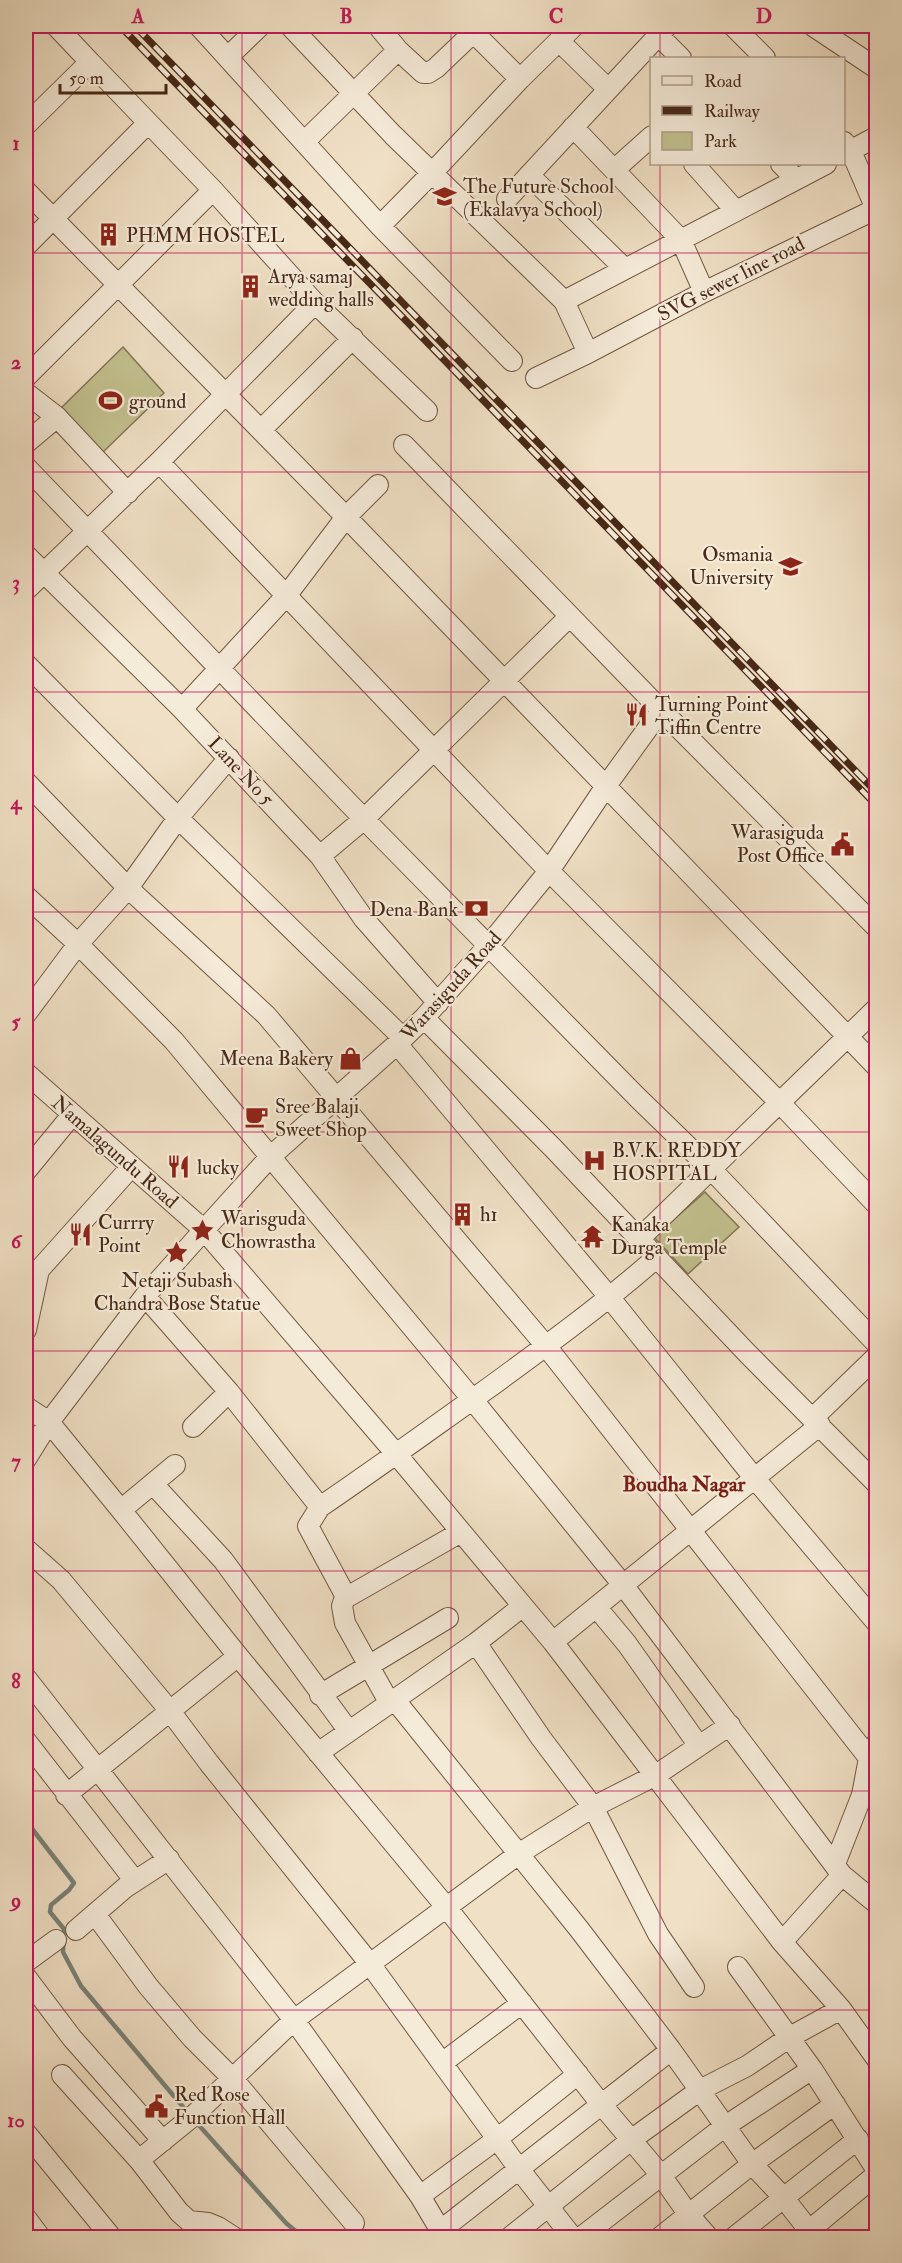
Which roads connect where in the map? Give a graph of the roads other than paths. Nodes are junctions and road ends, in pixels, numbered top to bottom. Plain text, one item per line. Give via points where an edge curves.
1 (56, 26) edge
2 (199, 26) edge
3 (260, 26) edge
4 (290, 26) edge
5 (378, 26) edge
6 (574, 26) edge
7 (733, 26) edge
8 (817, 27) edge
9 (473, 28) edge
10 (663, 30) edge
11 (559, 41) junction
12 (398, 50) junction
13 (228, 57) junction
14 (680, 57) edge
15 (764, 57) edge
16 (90, 62) junction
17 (876, 68) edge
18 (520, 79) junction
19 (608, 89) junction
20 (354, 94) junction
21 (148, 123) junction
22 (26, 125) edge
23 (573, 127) junction
24 (650, 137) edge
25 (876, 137) edge
26 (304, 141) junction
27 (846, 149) edge
28 (695, 165) edge
29 (782, 165) edge
30 (824, 165) edge
31 (614, 170) junction
32 (432, 173) junction
33 (529, 175) junction
34 (796, 179) junction
35 (213, 190) junction
36 (26, 191) edge
37 (507, 199) dead end
38 (876, 209) edge
39 (736, 211) junction
40 (54, 218) junction
41 (380, 226) junction
42 (681, 240) junction
43 (26, 246) edge
44 (625, 269) junction
45 (119, 284) junction
46 (704, 292) junction
47 (564, 301) junction
48 (315, 303) junction
49 (353, 338) junction
50 (588, 353) junction
51 (512, 361) dead end
52 (26, 377) edge
53 (536, 378) dead end
54 (26, 393) edge
55 (225, 395) junction
56 (427, 411) dead end
57 (57, 417) junction
58 (261, 430) junction
59 (26, 443) edge
60 (404, 445) dead end
61 (159, 462) junction
62 (26, 467) edge
63 (378, 484) dead end
64 (128, 493) junction
65 (346, 517) junction
66 (86, 531) junction
67 (26, 555) edge
68 (43, 573) junction
69 (26, 590) edge
70 (286, 596) junction
71 (570, 616) junction
72 (26, 664) edge
73 (219, 669) junction
74 (503, 681) junction
75 (182, 709) junction
76 (661, 710) junction
77 (433, 750) junction
78 (229, 758) junction
79 (26, 782) edge
80 (606, 786) junction
81 (178, 818) junction
82 (364, 819) junction
83 (320, 856) junction
84 (549, 871) junction
85 (128, 888) junction
86 (26, 896) edge
87 (876, 927) edge
88 (78, 944) junction
89 (489, 945) junction
90 (438, 1002) junction
91 (876, 1009) edge
92 (26, 1014) edge
93 (424, 1018) junction
94 (848, 1036) junction
95 (400, 1041) junction
96 (876, 1066) edge
97 (26, 1074) edge
98 (336, 1099) junction
99 (779, 1102) junction
100 (72, 1114) junction
101 (270, 1157) junction
102 (131, 1167) junction
103 (711, 1168) junction
104 (26, 1172) edge
105 (876, 1204) edge
106 (204, 1230) junction
107 (638, 1240) junction
108 (656, 1258) junction
109 (32, 1267) edge
110 (145, 1296) junction
111 (610, 1298) junction
112 (26, 1330) edge
113 (876, 1343) edge
114 (546, 1346) junction
115 (876, 1357) edge
116 (229, 1392) junction
117 (472, 1399) junction
118 (26, 1407) edge
119 (816, 1421) junction
120 (49, 1422) junction
121 (193, 1427) dead end
122 (397, 1455) junction
123 (26, 1459) edge
124 (175, 1465) dead end
125 (756, 1480) junction
126 (876, 1483) edge
127 (153, 1484) junction
128 (320, 1507) junction
129 (121, 1510) junction
130 (692, 1530) junction
131 (461, 1532) junction
132 (26, 1549) edge
133 (623, 1586) junction
134 (346, 1595) junction
135 (523, 1606) junction
136 (597, 1608) junction
137 (448, 1618) dead end
138 (876, 1622) edge
139 (553, 1642) junction
140 (476, 1643) junction
141 (238, 1656) junction
142 (366, 1665) junction
143 (26, 1678) edge
144 (320, 1695) junction
145 (391, 1700) junction
146 (170, 1711) junction
147 (730, 1725) junction
148 (348, 1730) junction
149 (26, 1741) edge
150 (699, 1746) junction
151 (873, 1751) edge
152 (318, 1753) junction
153 (98, 1769) junction
154 (656, 1775) junction
155 (66, 1795) junction
156 (869, 1800) edge
157 (593, 1807) junction
158 (520, 1853) junction
159 (169, 1859) junction
160 (839, 1870) junction
161 (135, 1881) junction
162 (876, 1903) edge
163 (447, 1908) junction
164 (95, 1914) junction
165 (76, 1930) dead end
166 (56, 1940) dead end
167 (782, 1942) junction
168 (26, 1962) edge
169 (370, 1964) junction
170 (738, 1967) dead end
171 (26, 1977) edge
172 (694, 1987) dead end
173 (522, 2003) junction
174 (841, 2009) junction
175 (294, 2020) junction
176 (790, 2037) junction
177 (871, 2037) edge
178 (671, 2050) junction
179 (876, 2058) edge
180 (442, 2063) junction
181 (812, 2069) junction
182 (578, 2074) junction
183 (62, 2075) dead end
184 (233, 2079) junction
185 (700, 2090) junction
186 (602, 2104) junction
187 (836, 2104) junction
188 (724, 2127) junction
189 (26, 2133) edge
190 (497, 2139) junction
191 (858, 2139) junction
192 (631, 2140) junction
193 (162, 2141) junction
194 (138, 2160) junction
195 (752, 2164) junction
196 (876, 2165) edge
197 (519, 2169) junction
198 (660, 2174) junction
199 (420, 2196) junction
200 (783, 2197) junction
201 (548, 2206) junction
202 (689, 2215) junction
203 (26, 2217) edge
204 (354, 2223) dead end
205 (443, 2234) edge
206 (808, 2235) edge
207 (41, 2238) edge
208 (112, 2238) edge
209 (235, 2238) edge
210 (509, 2238) edge
211 (573, 2238) edge
212 (580, 2238) edge
213 (660, 2238) edge
214 (709, 2238) edge
215 (733, 2238) edge

1 - 16 street
2 - 13 street
3 - 13 street
4 - 20 street
5 - 12 street
6 - 11 street
7 - 15 street
8 - 17 street
9 - 12 street via 428,73 423,73
9 - 18 street
10 - 14 street
10 - 19 street
11 - 18 street
11 - 19 street
12 - 20 street
13 - 26 street
16 - 21 street
16 - 22 street
18 - 32 street
19 - 23 street
20 - 26 street
20 - 32 street
21 - 35 street
21 - 40 street
23 - 31 street
23 - 33 street
24 - 31 street
25 - 27 street
26 - 41 street
27 - 38 street
28 - 39 street
29 - 34 street
30 - 34 street
31 - 42 street
32 - 41 street
32 - 47 street
33 - 37 street
33 - 44 street
34 - 39 street
35 - 45 street
35 - 48 street
36 - 40 street
38 - 46 street, SVG sewer line road
39 - 42 street
40 - 43 street
40 - 45 street
41 - 51 street
42 - 44 street
42 - 46 street
44 - 47 street
45 - 52 street
45 - 55 street
46 - 50 street, SVG sewer line road
47 - 50 street
48 - 49 street
48 - 55 street
49 - 56 street
49 - 58 street
50 - 53 street, SVG sewer line road
54 - 57 street
55 - 58 street
55 - 61 street
57 - 59 street
57 - 64 street
58 - 65 street
60 - 71 street
61 - 64 street
61 - 70 street
62 - 66 street
63 - 65 street
64 - 66 street
65 - 70 street
65 - 74 street
66 - 68 street
66 - 73 street
67 - 68 street, Lane No 5
68 - 69 street
68 - 75 street, Lane No 5
70 - 73 street
70 - 77 street
71 - 74 street
71 - 76 street
72 - 81 street
73 - 75 street
73 - 82 street
74 - 77 street
74 - 80 street
75 - 78 street, Lane No 5
76 - 80 street, Warasiguda Road
76 - 87 street
77 - 82 street
77 - 84 street
78 - 81 street
78 - 83 street, Lane No 5
79 - 85 street
80 - 84 street, Warasiguda Road
80 - 94 street
81 - 85 street
81 - 95 street
82 - 83 street
82 - 89 street
83 - 90 street, Lane No 5 via 364,919
84 - 89 street, Warasiguda Road
84 - 99 street
85 - 88 street
85 - 98 street via 266,1015
86 - 88 street
88 - 92 street
88 - 101 street via 174,1041
89 - 90 street, Warasiguda Road
89 - 103 street
90 - 93 street, Warasiguda Road
91 - 94 street
93 - 95 street, Warasiguda Road
93 - 107 street
94 - 96 street
94 - 99 street
95 - 98 street, Warasiguda Road
95 - 111 street
97 - 100 street, Namalagundu Road
98 - 101 street, Warasiguda Road
98 - 114 street
99 - 103 street
99 - 105 street
100 - 102 street, Namalagundu Road
100 - 104 street
101 - 106 street, Warasiguda Road
101 - 117 street
102 - 106 street, Namalagundu Road
102 - 109 street
103 - 107 street
103 - 113 street
106 - 110 street, Warasiguda Road
106 - 122 street, Namalagundu Road
107 - 108 street
108 - 111 street
108 - 119 street
109 - 112 street
110 - 116 street
110 - 120 street, Warasiguda Road
111 - 114 street
111 - 125 street
114 - 117 street
114 - 130 street
115 - 119 street
116 - 121 street
116 - 128 street
117 - 122 street
117 - 133 street
118 - 120 street
119 - 125 street
119 - 126 street
120 - 123 street, Warasiguda Road
120 - 129 street
122 - 128 street
122 - 131 street, Namalagundu Road
124 - 127 street
125 - 130 street
125 - 138 street
127 - 129 street
127 - 144 street via 224,1560
128 - 134 street via 308,1526
129 - 141 street
130 - 133 street
130 - 151 street
131 - 134 street via 352,1596
131 - 135 street, Namalagundu Road
132 - 146 street via 61,1580
133 - 136 street
133 - 147 street
134 - 142 street via 342,1614
135 - 139 street, Namalagundu Road
135 - 140 street
136 - 139 street
136 - 150 street
137 - 142 street
139 - 154 street, Namalagundu Road
140 - 145 street
140 - 157 street
141 - 146 street
141 - 152 street
142 - 144 street
142 - 145 street
143 - 153 street
144 - 148 street
145 - 148 street
145 - 158 street
146 - 153 street
146 - 169 street
147 - 150 street
147 - 160 street
148 - 152 street
149 - 155 street
150 - 154 street
151 - 156 street
152 - 163 street
153 - 155 street
153 - 159 street
154 - 157 street
154 - 167 street, Namalagundu Road
155 - 161 street
156 - 160 street
157 - 158 street
157 - 172 street via 658,1934
158 - 163 street
158 - 178 street
159 - 161 street
159 - 175 street
160 - 162 street
160 - 167 street
161 - 164 street
163 - 169 street
163 - 173 street
164 - 165 street
164 - 184 street via 148,1986
166 - 168 street
167 - 174 street, Namalagundu Road
169 - 175 street
169 - 180 street
170 - 176 street
171 - 193 street via 88,2057
173 - 180 street
173 - 182 street
174 - 176 street
174 - 177 street, Namalagundu Road
175 - 184 street
175 - 199 street
176 - 181 street
176 - 185 street via 747,2066
177 - 179 street, Namalagundu Road
178 - 185 street
178 - 186 street
180 - 190 street
181 - 187 street
181 - 188 street
182 - 186 street
182 - 190 street
183 - 194 street
184 - 193 street
184 - 204 street
185 - 188 street
185 - 192 street
186 - 192 street
186 - 197 street
187 - 191 street
187 - 195 street
188 - 195 street
188 - 198 street
189 - 208 street
190 - 197 street
190 - 199 street
191 - 196 street
191 - 200 street
192 - 198 street
192 - 201 street
193 - 194 street
194 - 209 street via 189,2221 218,2226
195 - 200 street
195 - 202 street
196 - 206 street
197 - 201 street
197 - 205 street
198 - 202 street
198 - 212 street
199 - 205 street
200 - 206 street
200 - 215 street
201 - 210 street
201 - 211 street
202 - 213 street
202 - 214 street
203 - 207 street

